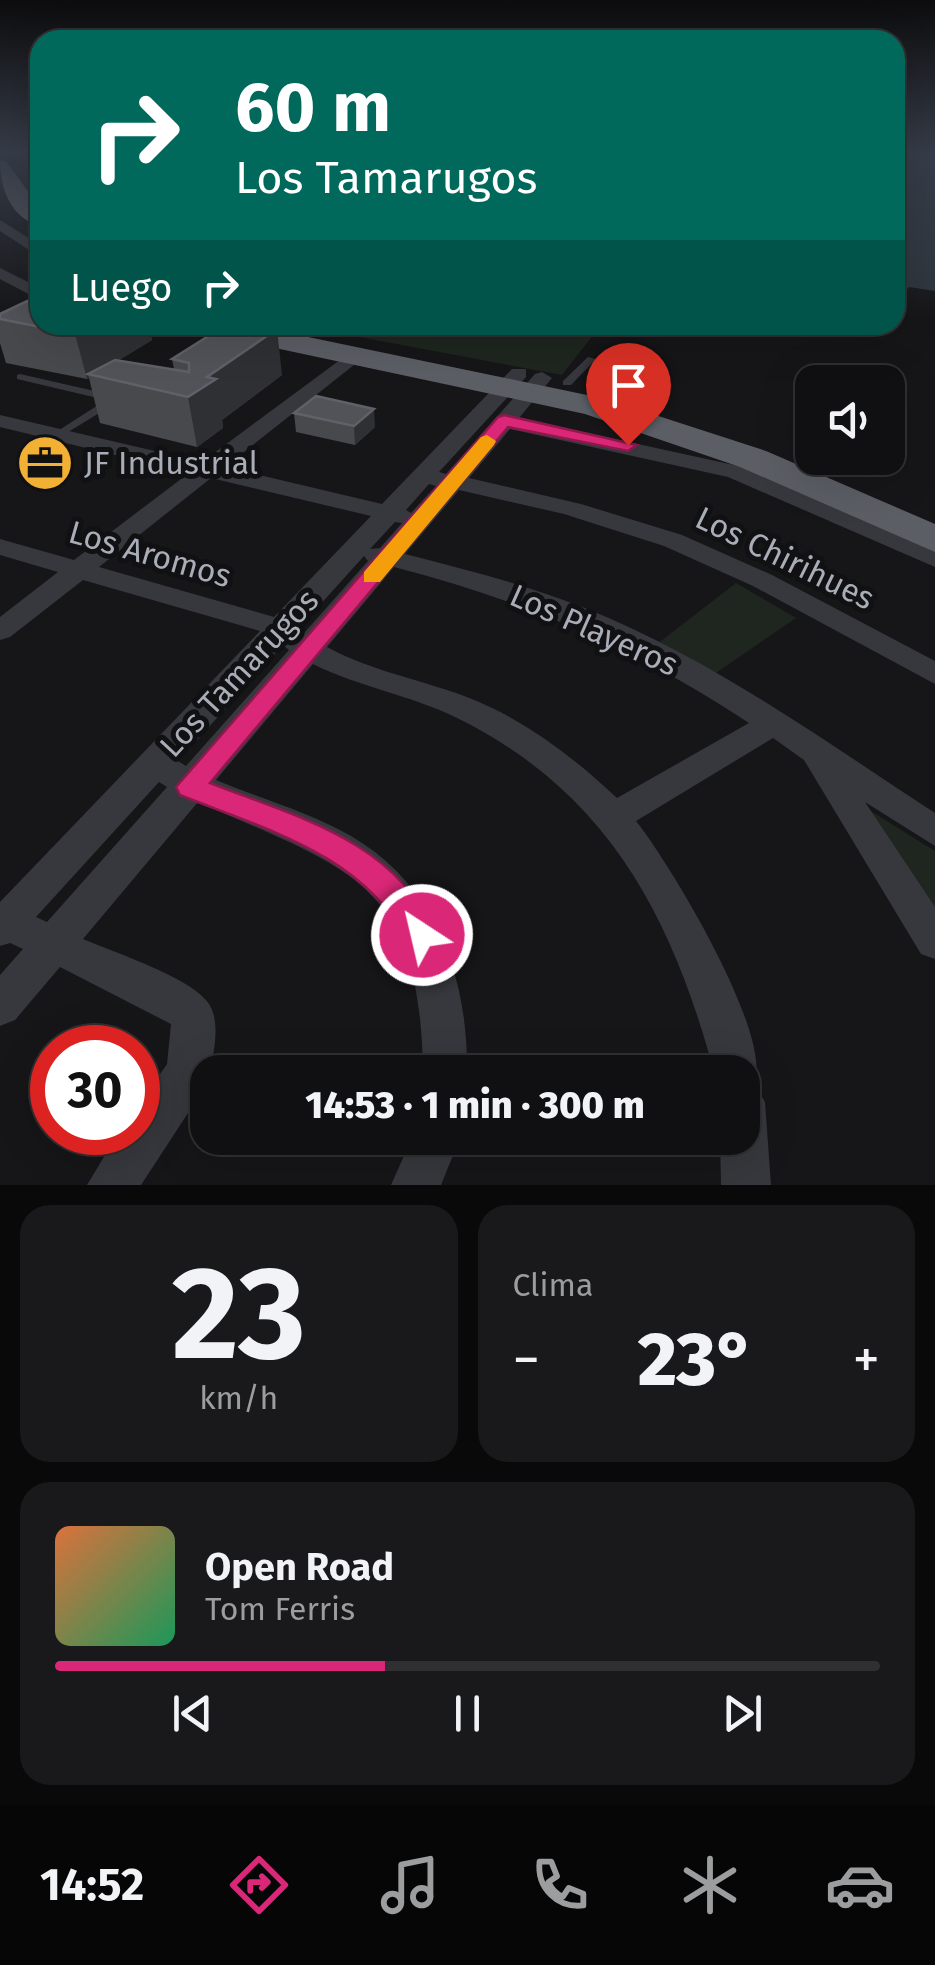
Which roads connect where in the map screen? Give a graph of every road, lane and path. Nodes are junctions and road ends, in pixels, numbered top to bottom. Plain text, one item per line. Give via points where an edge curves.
1 (0, 207) edge
2 (0, 224) edge
3 (30, 230) edge
4 (30, 245) edge
5 (0, 273) edge
6 (30, 290) edge
7 (254, 335) edge
8 (318, 335) edge
9 (352, 357) junction
10 (20, 378) dead end
11 (543, 378) junction
12 (132, 389) edge
13 (116, 398) junction
14 (134, 402) edge
15 (0, 420) edge
16 (504, 421) junction
17 (60, 434) junction
18 (208, 469) junction
19 (438, 479) junction
20 (388, 514) junction
21 (935, 515) edge
22 (422, 519) junction
23 (935, 539) edge
24 (0, 547) edge
25 (355, 549) junction
26 (388, 558) junction
27 (935, 559) edge
28 (77, 569) junction
29 (0, 631) edge
30 (294, 641) junction
31 (935, 674) edge
32 (772, 724) junction
33 (814, 751) junction
34 (154, 764) junction
35 (190, 787) junction
36 (612, 818) junction
37 (935, 832) edge
38 (3, 925) edge
39 (935, 942) edge
40 (54, 943) junction
41 (0, 1006) edge
42 (446, 1055) edge
43 (732, 1055) edge
44 (429, 1155) edge
45 (745, 1155) edge
46 (112, 1185) edge
47 (416, 1185) edge
48 (746, 1185) edge

1 - 3 highway
2 - 4 street
5 - 6 street
7 - 9 highway
8 - 11 highway
9 - 11 highway
9 - 18 street
10 - 13 lane
11 - 16 street, Los Tamarugos
11 - 19 street, Los Tamarugos
11 - 21 highway via 740,432
11 - 23 highway
12 - 13 lane
13 - 14 lane
13 - 17 lane
15 - 17 street
16 - 19 street, Los Tamarugos
16 - 27 street via 735,472
17 - 18 street
18 - 20 street
18 - 28 street
19 - 20 street, Los Tamarugos
19 - 22 street, Los Tamarugos
19 - 31 street, Los Chirihues via 702,552
20 - 22 street
20 - 25 street, Los Tamarugos
22 - 26 street, Los Tamarugos
24 - 28 street, Los Aromos
25 - 26 street, Los Playeros
25 - 30 street, Los Tamarugos
26 - 30 street, Los Tamarugos
26 - 32 street, Los Playeros via 523,594 571,614 649,649
28 - 29 street
28 - 30 street, Los Aromos
30 - 34 street, Los Tamarugos
30 - 35 street, Los Tamarugos
30 - 36 street, Los Aromos via 466,709 534,749
32 - 33 street, Los Playeros
32 - 36 street
33 - 37 street, Los Playeros
33 - 39 street, Los Playeros
34 - 35 street
34 - 38 street, Los Tamarugos
35 - 40 street, Los Tamarugos
35 - 42 street via 338,846 409,910 435,959
36 - 43 street, Los Aromos via 677,910
38 - 40 street
40 - 41 street, Los Tamarugos
40 - 46 street via 193,1016 189,1071
44 - 47 street
45 - 48 street

